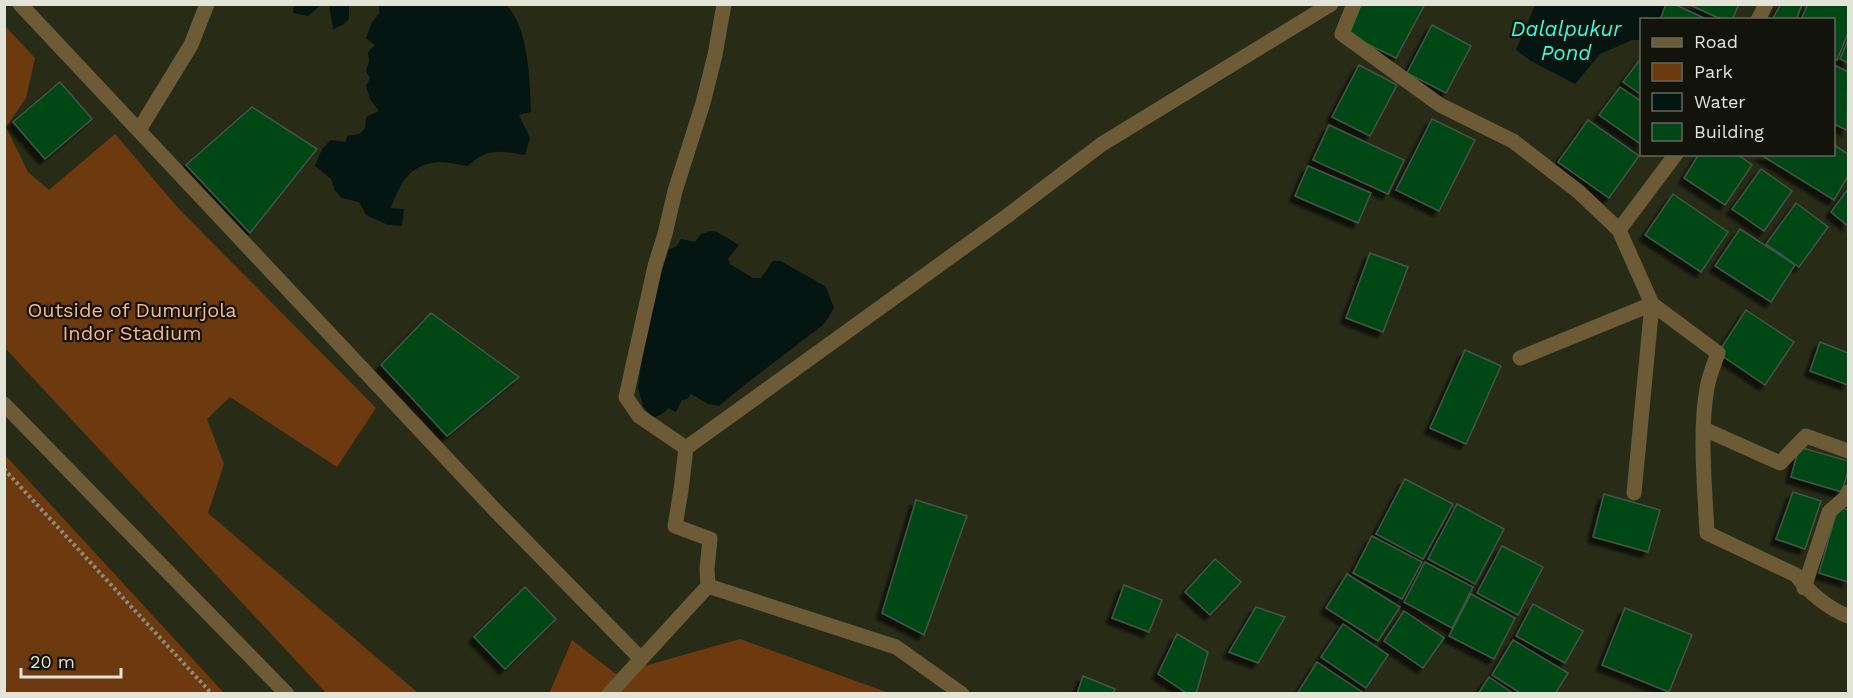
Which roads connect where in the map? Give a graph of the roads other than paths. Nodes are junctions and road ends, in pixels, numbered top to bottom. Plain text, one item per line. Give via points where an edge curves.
1 (20, 4) edge
2 (207, 4) edge
3 (724, 4) edge
4 (1331, 4) edge
5 (1354, 4) edge
6 (1766, 4) edge
7 (1759, 18) edge
8 (139, 130) junction
9 (1674, 156) edge
10 (1619, 230) junction
11 (1652, 304) junction
12 (1520, 358) dead end
13 (4, 404) edge
14 (1704, 429) junction
15 (686, 448) junction
16 (1848, 451) edge
17 (1848, 492) edge
18 (1634, 494) dead end
19 (708, 586) junction
20 (1804, 588) junction
21 (1848, 616) edge
22 (641, 659) junction
23 (286, 693) edge
24 (609, 693) edge
25 (962, 693) edge

1 - 8 street
2 - 8 street via 191,45
3 - 15 street via 715,55 655,266 626,397 639,416
4 - 15 street via 1102,144
5 - 10 street via 1342,34 1440,105 1513,141 1579,192
6 - 7 street
8 - 22 street via 494,509
9 - 10 street
10 - 11 street
11 - 12 street
11 - 14 street via 1718,352 1707,388
11 - 18 street
13 - 23 street
14 - 16 street via 1780,463 1806,436
14 - 20 street via 1707,533 1796,575
15 - 19 street via 675,526 710,539
17 - 20 street via 1829,512
19 - 22 street
19 - 25 street via 897,647
20 - 21 street
22 - 24 street

